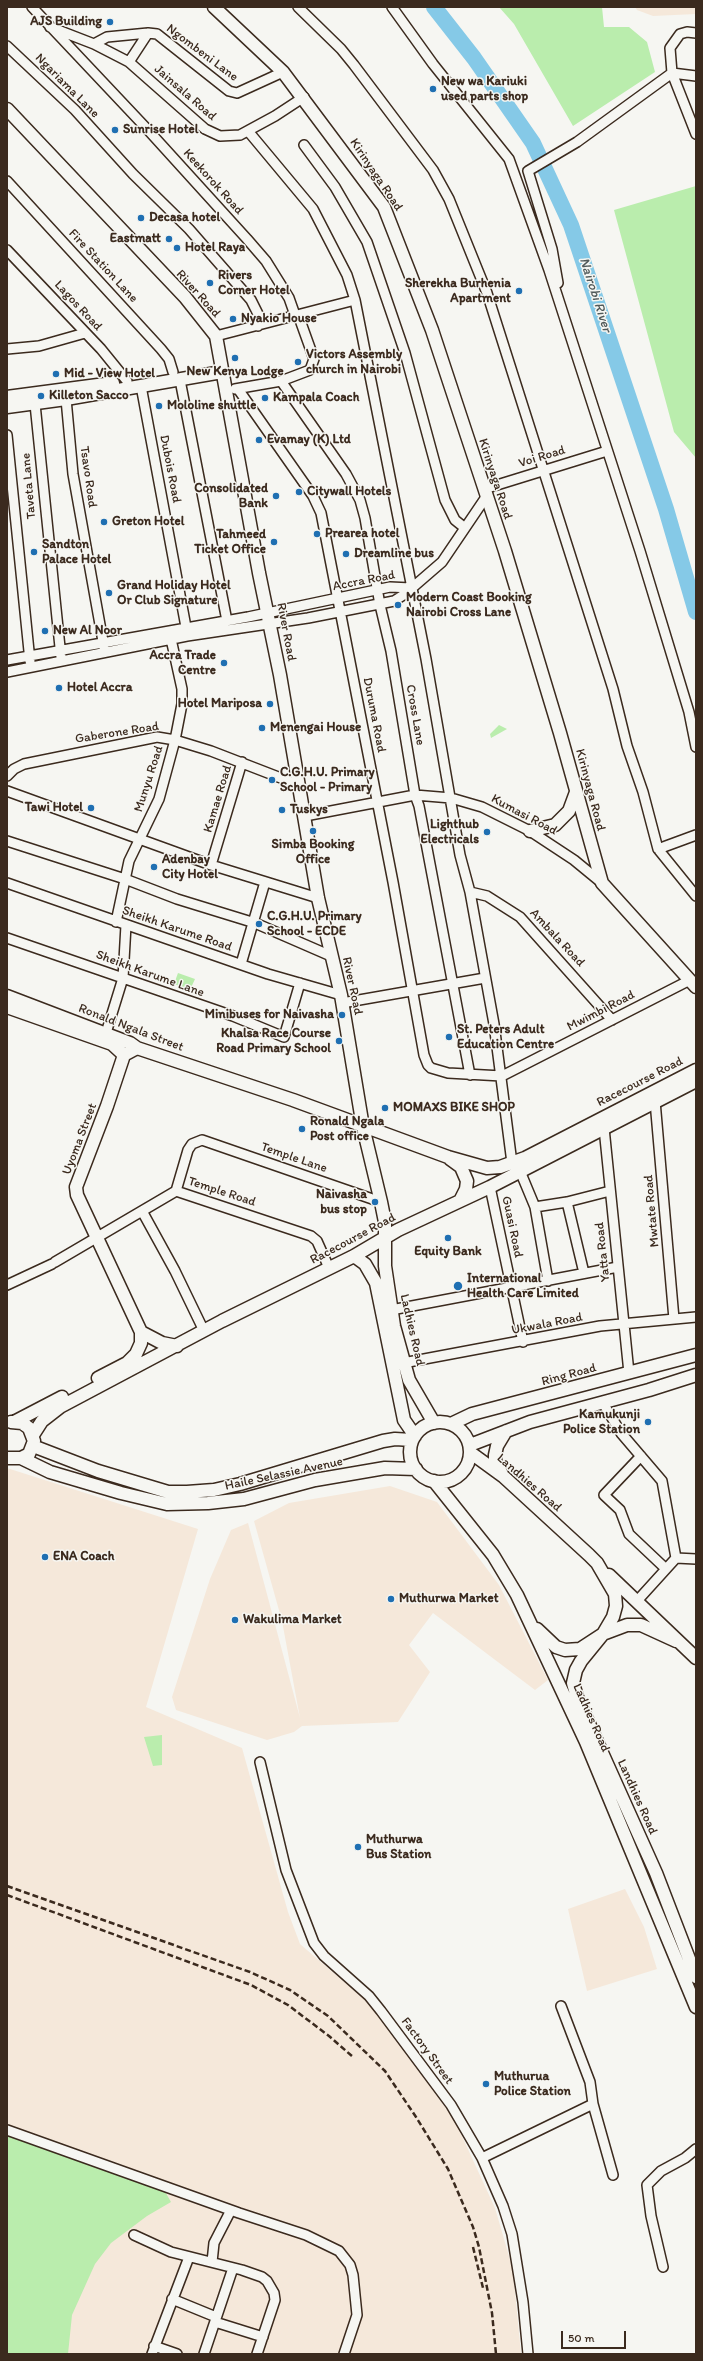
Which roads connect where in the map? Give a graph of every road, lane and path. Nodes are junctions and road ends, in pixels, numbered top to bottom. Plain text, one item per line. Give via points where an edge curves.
1 (32, 7) edge
2 (214, 7) edge
3 (298, 7) edge
4 (392, 7) edge
5 (49, 27) junction
6 (148, 33) junction
7 (696, 33) edge
8 (94, 44) junction
9 (7, 46) edge
10 (128, 62) junction
11 (283, 72) junction
12 (672, 73) junction
13 (696, 76) edge
14 (304, 97) junction
15 (7, 109) edge
16 (248, 130) junction
17 (696, 134) edge
18 (304, 145) dead end
19 (7, 181) edge
20 (7, 250) edge
21 (355, 300) junction
22 (561, 310) junction
23 (295, 314) junction
24 (258, 326) junction
25 (85, 333) junction
26 (216, 336) junction
27 (7, 349) edge
28 (221, 369) junction
29 (177, 376) junction
30 (127, 381) junction
31 (281, 381) junction
32 (144, 383) junction
33 (238, 389) junction
34 (94, 390) junction
35 (226, 392) junction
36 (7, 397) edge
37 (66, 399) junction
38 (35, 404) junction
39 (7, 407) edge
40 (7, 436) edge
41 (608, 451) junction
42 (543, 470) junction
43 (485, 493) junction
44 (465, 528) junction
45 (411, 588) junction
46 (378, 589) junction
47 (338, 599) junction
48 (380, 605) junction
49 (340, 612) junction
50 (270, 618) junction
51 (227, 621) junction
52 (186, 627) junction
53 (171, 639) junction
54 (102, 642) junction
55 (60, 651) junction
56 (106, 652) junction
57 (29, 657) junction
58 (7, 660) edge
59 (61, 661) junction
60 (30, 668) junction
61 (7, 672) edge
62 (175, 740) junction
63 (696, 747) edge
64 (242, 762) junction
65 (7, 776) edge
66 (299, 785) junction
67 (7, 791) edge
68 (576, 792) junction
69 (415, 795) junction
70 (451, 798) junction
71 (377, 802) junction
72 (305, 816) junction
73 (530, 831) junction
74 (696, 835) edge
75 (139, 838) junction
76 (7, 841) edge
77 (658, 849) junction
78 (211, 865) junction
79 (125, 879) junction
80 (265, 882) junction
81 (7, 883) edge
82 (602, 883) junction
83 (470, 892) junction
84 (696, 896) edge
85 (318, 898) junction
86 (116, 922) junction
87 (255, 923) junction
88 (126, 925) junction
89 (7, 938) edge
90 (331, 956) junction
91 (241, 964) junction
92 (123, 978) junction
93 (485, 978) junction
94 (452, 982) junction
95 (300, 983) junction
96 (693, 983) edge
97 (412, 990) junction
98 (7, 996) edge
99 (342, 999) junction
100 (7, 1007) edge
101 (612, 1020) junction
102 (106, 1033) junction
103 (137, 1048) junction
104 (124, 1055) junction
105 (696, 1070) edge
106 (470, 1075) junction
107 (502, 1076) junction
108 (696, 1082) edge
109 (655, 1101) junction
110 (363, 1127) junction
111 (604, 1128) junction
112 (448, 1157) junction
113 (516, 1167) junction
114 (488, 1168) joint
115 (490, 1187) junction
116 (176, 1191) junction
117 (610, 1191) junction
118 (462, 1199) junction
119 (381, 1202) junction
120 (568, 1202) junction
121 (534, 1207) junction
122 (142, 1211) junction
123 (385, 1237) junction
124 (97, 1238) junction
125 (354, 1256) junction
126 (618, 1267) junction
127 (329, 1268) junction
128 (584, 1273) junction
129 (548, 1281) junction
130 (7, 1285) edge
131 (512, 1288) junction
132 (391, 1310) junction
133 (696, 1317) edge
134 (674, 1319) junction
135 (623, 1323) junction
136 (204, 1331) junction
137 (140, 1332) junction
138 (523, 1342) junction
139 (177, 1346) junction
140 (696, 1355) edge
141 (403, 1363) junction
142 (629, 1373) junction
143 (696, 1375) edge
144 (603, 1403) junction
145 (11, 1423) edge
146 (434, 1423) junction
147 (451, 1424) junction
148 (506, 1431) junction
149 (414, 1438) junction
150 (33, 1441) junction
151 (470, 1449) junction
152 (642, 1456) junction
153 (7, 1458) edge
154 (21, 1458) junction
155 (416, 1469) junction
156 (504, 1477) junction
157 (434, 1481) junction
158 (676, 1558) junction
159 (696, 1559) edge
160 (597, 1563) junction
161 (666, 1569) junction
162 (637, 1601) junction
163 (528, 1619) junction
164 (603, 1634) junction
165 (676, 1641) junction
166 (696, 1658) edge
167 (260, 1762) dead end
168 (696, 1977) edge
169 (561, 2006) dead end
170 (696, 2007) edge
171 (593, 2104) junction
172 (7, 2130) edge
173 (696, 2149) edge
174 (482, 2158) junction
175 (613, 2175) dead end
176 (231, 2210) junction
177 (134, 2235) dead end
178 (189, 2256) junction
179 (212, 2262) junction
180 (663, 2266) dead end
181 (233, 2268) junction
182 (172, 2299) junction
183 (215, 2320) junction
184 (263, 2337) junction
185 (153, 2350) edge
186 (177, 2354) edge
187 (204, 2354) edge
188 (257, 2354) edge
189 (344, 2354) edge
190 (528, 2354) edge

1 - 5 street, Keekorok Road
2 - 11 main road, Kirinyaga Road
3 - 42 street via 354,65 447,193 487,293
4 - 22 street via 433,64 509,159
5 - 8 street, Jainsala Road
5 - 23 street, Keekorok Road via 148,130 266,261 289,298
6 - 8 street, Ngombeni Lane via 107,36
6 - 10 street, Ngombeni Lane
6 - 11 street, Ngombeni Lane via 166,40 232,92 242,92
7 - 12 street via 680,34 670,48
8 - 10 street, Jainsala Road
9 - 24 street, Ngariama Lane via 75,110 128,169 189,229 251,300 258,314
10 - 16 street, Jainsala Road via 209,131 231,137
11 - 14 main road, Kirinyaga Road
12 - 13 street
12 - 17 street
12 - 22 street via 577,142 528,171 552,249
14 - 16 street, Jainsala Road
14 - 43 main road, Kirinyaga Road via 362,175 384,207 393,226 432,330
15 - 26 main road, River Road via 185,297
16 - 21 street via 313,209 347,275
18 - 44 street via 335,187 366,239 405,353 446,500 455,520
19 - 29 street, Fire Station Lane via 161,348
20 - 25 street, Lagos Road
21 - 23 street
21 - 45 street
22 - 41 street
23 - 24 street
23 - 31 street, Keekorok Road via 300,320 311,351 313,365 306,373
24 - 26 street
25 - 27 street via 39,346
25 - 30 street, Lagos Road
26 - 28 main road, River Road
28 - 29 main road
28 - 35 main road, River Road
29 - 32 main road
29 - 51 street, Fire Station Lane
30 - 32 main road
30 - 34 main road
31 - 33 street
31 - 46 street, Cross Lane via 346,474 360,500
32 - 34 main road
32 - 52 street, Dubois Road
33 - 35 street
33 - 47 street, Duruma Road via 296,471 321,513
34 - 36 main road
34 - 37 main road
35 - 50 main road, River Road via 258,574
37 - 38 main road
37 - 54 street, Tsavo Road via 73,474
38 - 39 main road
38 - 55 street, Taveta Lane
40 - 57 street
41 - 42 street, Voi Road
41 - 63 street via 673,657
42 - 43 street, Voi Road
42 - 77 street via 613,689
43 - 44 street
43 - 68 main road, Kirinyaga Road
44 - 45 street via 442,562
45 - 46 street, Accra Road via 398,585
45 - 48 street, Accra Road via 400,598
45 - 70 street
46 - 47 street, Accra Road
46 - 48 street, Cross Lane
47 - 49 street, Duruma Road
47 - 50 street, Accra Road
48 - 49 street, Accra Road
48 - 69 street, Cross Lane via 391,651
49 - 50 street, Accra Road
49 - 71 street, Duruma Road
50 - 51 street, Accra Road
50 - 53 street, Accra Road
50 - 66 main road, River Road
51 - 52 street, Accra Road
52 - 54 street, Accra Road
53 - 56 street, Accra Road
53 - 62 street, Munyu Road via 182,689 182,704
54 - 55 street, Accra Road
54 - 56 street, Tsavo Road
55 - 57 street, Accra Road
55 - 59 street, Taveta Lane
56 - 59 street, Accra Road
57 - 58 street, Accra Road
57 - 60 street
59 - 60 street, Accra Road
60 - 61 street, Accra Road
62 - 64 street, Gaberone Road
62 - 65 street, Gaberone Road via 157,737 53,757 24,764
62 - 75 street, Munyu Road via 159,799
64 - 66 street, Gaberone Road
64 - 78 street, Kamae Road
66 - 72 main road, River Road
67 - 75 street
68 - 73 main road via 570,811 555,825
68 - 82 main road, Kirinyaga Road
69 - 70 street, Kumasi Road
69 - 71 street, Kumasi Road
69 - 94 street, Cross Lane
70 - 73 street, Kumasi Road via 482,807
70 - 83 street via 460,855
71 - 72 street, Kumasi Road
71 - 97 street, Duruma Road
72 - 85 main road, River Road
73 - 82 street, Kumasi Road via 574,860
74 - 77 street
75 - 78 street
75 - 79 street, Munyu Road via 129,861
76 - 79 street
77 - 84 street
78 - 80 street
79 - 86 street, Munyu Road
79 - 87 street via 177,899
80 - 85 street
80 - 87 street
81 - 86 street, Sheikh Karume Road
82 - 96 main road, Kirinyaga Road
83 - 93 street
83 - 101 street, Ambala Road via 487,896 520,917
85 - 90 main road, River Road
86 - 88 street, Sheikh Karume Road
87 - 90 street
87 - 91 street
88 - 91 street, Sheikh Karume Road
88 - 92 street
89 - 92 street, Sheikh Karume Lane
90 - 99 main road, River Road
91 - 95 street, Sheikh Karume Road
92 - 95 street, Sheikh Karume Lane via 233,1016 284,1037
92 - 102 street
93 - 94 street, Sheikh Karume Road
93 - 107 street
94 - 97 street, Sheikh Karume Road
94 - 106 street, Cross Lane
95 - 99 street, Sheikh Karume Road
96 - 101 street, Mwimbi Road
97 - 99 street, Sheikh Karume Road
97 - 106 street, Duruma Road via 428,1065 440,1071
98 - 102 main road, Ronald Ngala Street
99 - 110 main road, River Road
100 - 104 main road, Ronald Ngala Street via 112,1044
101 - 107 street, Mwimbi Road
102 - 103 main road, Ronald Ngala Street via 130,1042
103 - 104 main road
103 - 110 main road, Ronald Ngala Street via 293,1100
104 - 124 main road, Uyoma Street via 108,1106 76,1187 77,1195
105 - 113 main road, Racecourse Road
106 - 107 street, Duruma Road
107 - 113 street
108 - 109 main road, Racecourse Road
109 - 111 main road, Racecourse Road
109 - 134 street, Mwtate Road
110 - 112 main road, Ronald Ngala Street
110 - 119 main road, River Road
111 - 113 main road, Racecourse Road
111 - 117 street, Yatta Road
112 - 114 main road, Ronald Ngala Street
112 - 118 main road, Ronald Ngala Street via 465,1174 466,1189
113 - 114 main road, Racecourse Road
113 - 115 main road, Racecourse Road
113 - 121 street
115 - 118 main road, Racecourse Road
115 - 131 street, Guasi Road
116 - 119 street, Temple Lane via 188,1150 197,1141 209,1142
116 - 122 street, Temple Road
116 - 127 street, Temple Road via 311,1236 317,1241
117 - 120 street
117 - 126 street, Yatta Road
118 - 123 main road, Racecourse Road
119 - 123 main road, River Road
120 - 121 street
120 - 128 street
121 - 129 street
122 - 124 street, Temple Road
122 - 136 street
123 - 125 main road, Racecourse Road
123 - 132 main road, Ladhies Road via 385,1266
124 - 130 street, Temple Road via 54,1263
124 - 137 main road, Uyoma Street
125 - 127 main road, Racecourse Road
125 - 149 main road, Ladhies Road via 365,1264 376,1284 404,1420
126 - 128 street
126 - 135 street, Yatta Road
127 - 136 main road, Racecourse Road
128 - 129 street
129 - 131 street
131 - 132 street
131 - 138 street, Guasi Road
132 - 141 main road, Ladhies Road
133 - 134 street, Ukwala Road
134 - 135 street, Ukwala Road
135 - 138 street, Ukwala Road
135 - 142 street, Yatta Road
136 - 139 main road, Racecourse Road
137 - 139 main road via 162,1343
137 - 145 main road via 139,1348 127,1363
138 - 141 street, Ukwala Road
139 - 150 main road, Racecourse Road via 60,1407 42,1421
140 - 142 main road, Ring Road
141 - 146 main road, Ladhies Road via 414,1392
142 - 147 main road, Ring Road via 472,1414
143 - 144 main road
144 - 148 main road
144 - 152 street via 621,1433
145 - 150 main road, Haile Selassie Avenue via 22,1423 29,1428
146 - 147 main road
146 - 149 main road via 427,1425
147 - 151 main road via 459,1429
148 - 151 main road
148 - 156 main road via 495,1455 495,1461
149 - 150 main road, Haile Selassie Avenue via 383,1441 240,1484 214,1490 187,1492 161,1490 98,1471
149 - 155 main road via 411,1460
150 - 154 main road via 29,1454
151 - 156 main road, Landhies Road
151 - 157 main road via 462,1472 449,1480
152 - 158 street via 662,1481
152 - 161 street via 604,1495 621,1512 629,1534
153 - 154 main road, Haile Selassie Avenue
154 - 155 main road, Haile Selassie Avenue via 50,1472 167,1504 208,1504 244,1499 315,1480 384,1468
155 - 157 main road
156 - 160 main road, Landhies Road
157 - 163 main road via 493,1555
158 - 159 street
158 - 161 street
160 - 162 main road
160 - 164 main road, Landhies Road via 615,1594 616,1606 613,1617
161 - 162 street
162 - 165 main road
163 - 164 main road, Landhies Road via 543,1637 565,1650 580,1649
163 - 170 main road, Ladhies Road via 586,1742
164 - 165 main road via 627,1625 641,1625
164 - 168 main road, Landhies Road via 576,1670 573,1683 656,1873
165 - 166 main road
167 - 174 street, Factory Street via 286,1870 314,1943 324,1956 369,1996 381,2011 451,2105
169 - 171 street via 590,2082
171 - 174 street
171 - 175 street
172 - 176 street
173 - 180 street via 680,2162 661,2171 648,2185 650,2216
174 - 190 street, Factory Street via 512,2234
176 - 179 street via 214,2243
176 - 189 street via 306,2235 339,2250 344,2256 353,2275 357,2315
177 - 178 street via 170,2252
178 - 179 street
178 - 182 street
179 - 181 street
181 - 183 street
181 - 184 street via 262,2277 272,2286 275,2300
182 - 183 street
182 - 185 street
183 - 184 street
183 - 187 street
184 - 188 street
185 - 186 street

